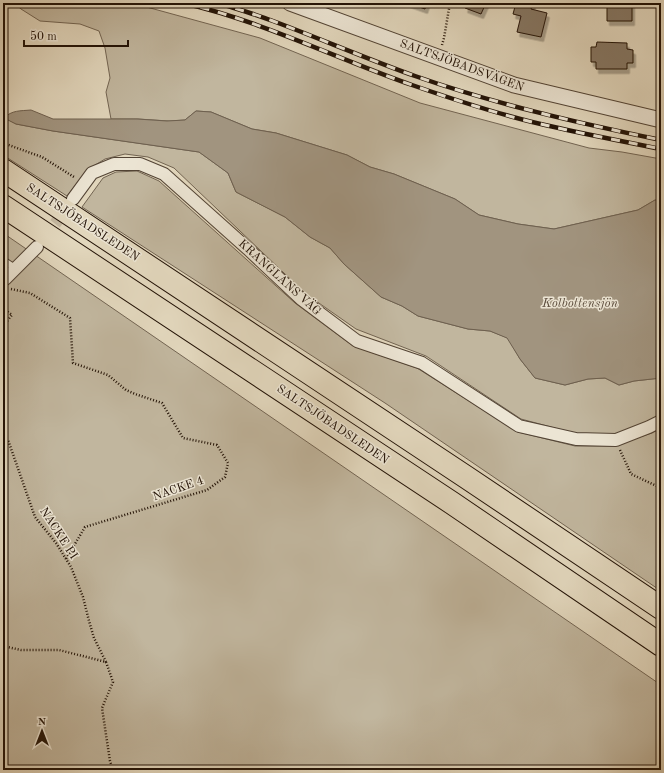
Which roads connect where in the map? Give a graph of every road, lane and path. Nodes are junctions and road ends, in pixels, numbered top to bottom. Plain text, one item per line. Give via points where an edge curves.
1 (290, 3) edge
2 (450, 3) edge
3 (437, 56) junction
4 (661, 120) edge
5 (3, 143) edge
6 (3, 170) edge
7 (85, 183) junction
8 (73, 199) tunnel mouth
9 (3, 206) edge
10 (37, 247) tunnel mouth
11 (3, 260) edge
12 (15, 268) junction
13 (6, 284) edge
14 (3, 308) edge
15 (3, 326) edge
16 (661, 421) edge
17 (3, 439) edge
18 (616, 440) junction
19 (661, 488) edge
20 (66, 559) junction
21 (661, 608) edge
22 (661, 645) edge
23 (3, 646) edge
24 (106, 662) junction
25 (113, 770) edge

1 - 3 street, SALTSJÖBADSVÄGEN
2 - 3 path via 444,38
3 - 4 street, SALTSJÖBADSVÄGEN via 514,85
5 - 7 path via 42,158
6 - 21 highway, SALTSJÖBADSLEDEN
7 - 8 street, KRANGLANS VÄG
7 - 18 street, KRANGLANS VÄG via 92,174 114,164 140,164 164,174 301,299 357,341 422,363 519,426 576,439
9 - 22 highway, SALTSJÖBADSLEDEN via 452,503
10 - 12 street
11 - 12 lane
12 - 13 street
13 - 20 path, NACKE 4 via 30,293 70,318 73,363 108,375 126,390 162,403 183,438 217,445 228,463 225,477 207,490 85,527
14 - 15 path via 12,315
16 - 18 street, KRANGLANS VÄG
17 - 20 path, NACKE PI via 8,440 35,517
18 - 19 path via 630,474
20 - 24 path, NACKE PI via 83,597 94,638
23 - 24 path via 21,650 59,650
24 - 25 path, NACKE PI via 113,682 102,708

